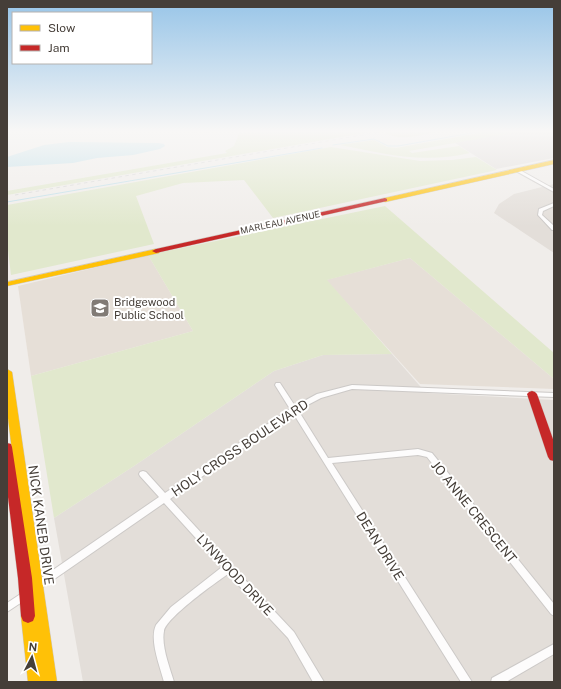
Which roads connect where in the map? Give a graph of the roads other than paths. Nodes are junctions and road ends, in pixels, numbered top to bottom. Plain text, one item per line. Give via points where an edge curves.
1 (554, 162) edge
2 (517, 170) junction
3 (554, 191) edge
4 (554, 204) edge
5 (554, 228) edge
6 (7, 284) edge
7 (7, 372) edge
8 (278, 385) dead end
9 (532, 394) junction
10 (554, 395) edge
11 (294, 409) junction
12 (7, 447) edge
13 (554, 457) edge
14 (327, 462) junction
15 (143, 474) dead end
16 (166, 498) junction
17 (228, 568) junction
18 (36, 587) junction
19 (25, 595) junction
20 (7, 608) edge
21 (554, 611) edge
22 (554, 649) edge
23 (36, 682) edge
24 (49, 682) edge
25 (169, 682) edge
26 (319, 682) edge
27 (467, 682) edge
28 (496, 682) edge

1 - 2 main road, MARLEAU AVENUE
2 - 3 street
2 - 6 main road, MARLEAU AVENUE
4 - 5 street via 541,210 540,215
7 - 18 main road, NICK KANEB DRIVE
8 - 11 street, DEAN DRIVE
9 - 10 street, HOLY CROSS BOULEVARD
9 - 11 street, HOLY CROSS BOULEVARD via 352,387 319,396
9 - 13 main road
11 - 14 street, DEAN DRIVE
11 - 16 street, HOLY CROSS BOULEVARD
12 - 19 main road, NICK KANEB DRIVE via 25,578
14 - 21 street, JO ANNE CRESCENT via 418,452 429,456
14 - 27 street, DEAN DRIVE
15 - 16 street, LYNWOOD DRIVE
16 - 17 street, LYNWOOD DRIVE
16 - 18 street, HOLY CROSS BOULEVARD
17 - 25 street via 174,610 159,628 159,646
17 - 26 street, LYNWOOD DRIVE via 291,635
18 - 19 street, HOLY CROSS BOULEVARD
18 - 24 main road, NICK KANEB DRIVE
19 - 20 street, HOLY CROSS BOULEVARD
19 - 23 main road, NICK KANEB DRIVE
22 - 28 street

